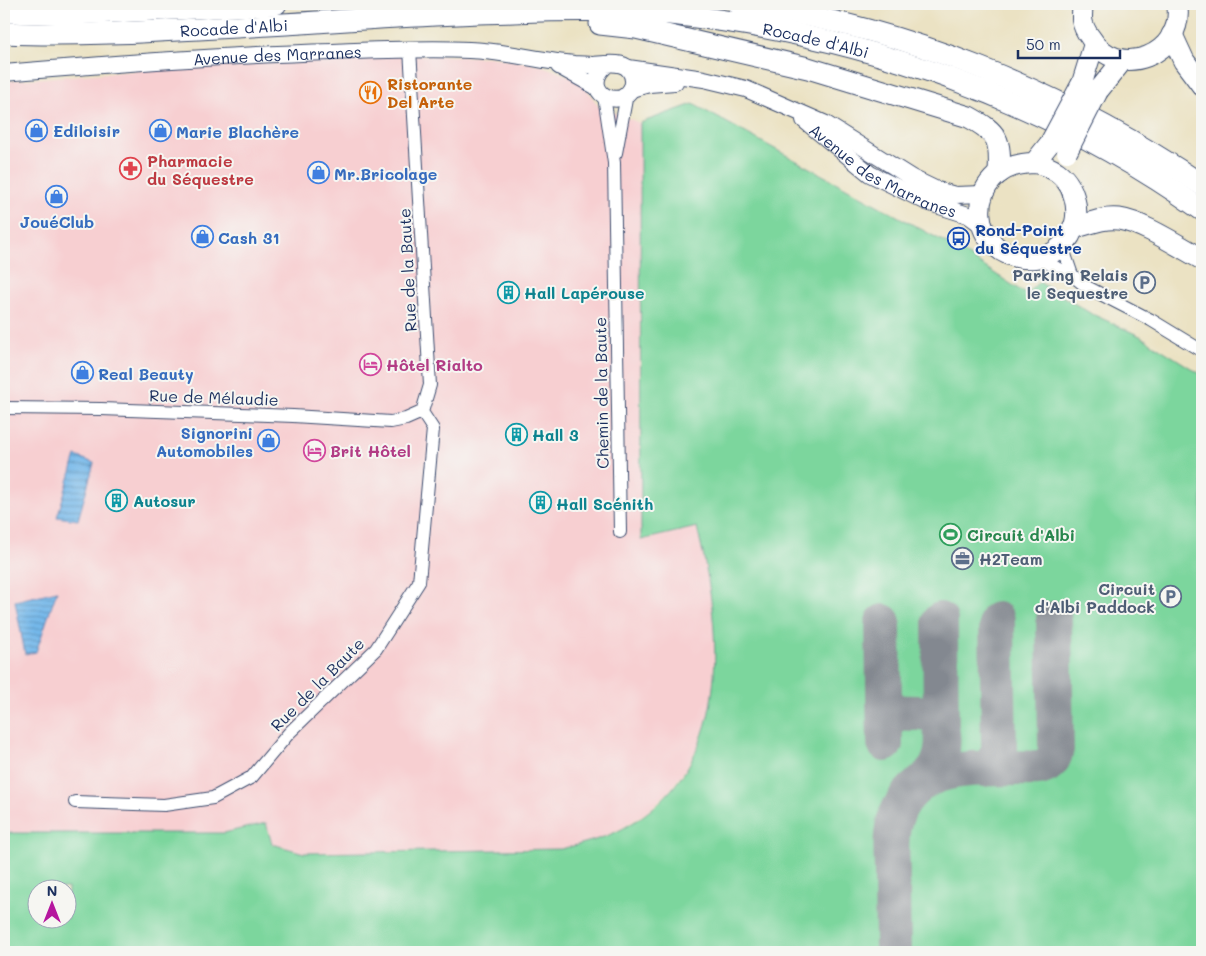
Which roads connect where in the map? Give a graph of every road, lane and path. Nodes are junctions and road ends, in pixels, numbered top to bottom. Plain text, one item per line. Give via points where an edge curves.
1 (198, 4) edge
2 (276, 4) edge
3 (739, 4) edge
4 (1082, 4) edge
5 (1179, 6) edge
6 (4, 12) edge
7 (73, 14) junction
8 (403, 17) junction
9 (4, 33) edge
10 (1172, 36) junction
11 (1094, 44) junction
12 (410, 49) junction
13 (1123, 60) junction
14 (550, 62) junction
15 (608, 64) junction
16 (628, 68) junction
17 (4, 74) edge
18 (704, 79) junction
19 (1202, 85) edge
20 (1090, 87) junction
21 (600, 91) junction
22 (629, 92) junction
23 (789, 108) junction
24 (1059, 147) junction
25 (614, 163) junction
26 (1034, 163) junction
27 (999, 172) junction
28 (1063, 178) junction
29 (1202, 185) edge
30 (983, 194) junction
31 (1202, 210) edge
32 (982, 225) junction
33 (1068, 237) junction
34 (1040, 258) junction
35 (1202, 259) edge
36 (1072, 275) junction
37 (1202, 351) edge
38 (4, 408) edge
39 (422, 412) junction
40 (620, 532) dead end
41 (75, 802) dead end

1 - 7 highway
2 - 7 highway, Rocade d'Albi
3 - 29 highway, Rocade d'Albi via 846,25 954,57 1053,99 1161,157
4 - 11 main road via 1082,19
5 - 10 main road
6 - 7 highway, Rocade d'Albi
8 - 9 highway, Rocade d'Albi via 140,33
8 - 27 highway via 577,21 636,28 808,68 969,118 987,128 996,139 1000,149
8 - 31 highway, Rocade d'Albi via 525,11 668,14 738,23 834,42 938,73 1032,111 1101,146
10 - 13 main road via 1151,55
10 - 19 highway via 1184,61
11 - 13 main road
11 - 20 main road
12 - 14 street, Avenue des Marranes via 500,52
12 - 17 street, Avenue des Marranes via 283,53
12 - 39 street, Rue de la Baute via 430,385
13 - 20 main road
14 - 15 street, Avenue des Marranes
14 - 21 street, Avenue des Marranes via 581,76
15 - 16 street via 615,62
15 - 21 street via 598,73 596,80
16 - 18 street, Avenue des Marranes
16 - 22 street via 633,78
18 - 22 street, Avenue des Marranes via 649,84
18 - 23 street, Avenue des Marranes via 746,89
20 - 24 main road, bridge
21 - 22 street via 616,99
21 - 25 street, Chemin de la Baute
22 - 25 street, Chemin de la Baute
23 - 30 street, Avenue des Marranes via 826,124 937,190 955,195
23 - 32 street, Avenue des Marranes via 870,174 927,202 968,215
24 - 26 main road
24 - 28 main road
25 - 40 street, Chemin de la Baute
26 - 27 main road via 1010,166
26 - 28 main road via 1050,168
27 - 30 main road
28 - 33 main road via 1076,202 1076,215
30 - 32 main road
32 - 34 main road via 998,249 1011,256
33 - 34 main road via 1052,253
33 - 35 highway via 1101,219 1118,219 1137,224
33 - 36 street
34 - 36 street
36 - 37 street
38 - 39 street, Rue de Mélaudie via 130,410 391,422
39 - 41 street, Rue de la Baute via 433,429 419,582 376,649 289,733 252,777 213,798 164,805

